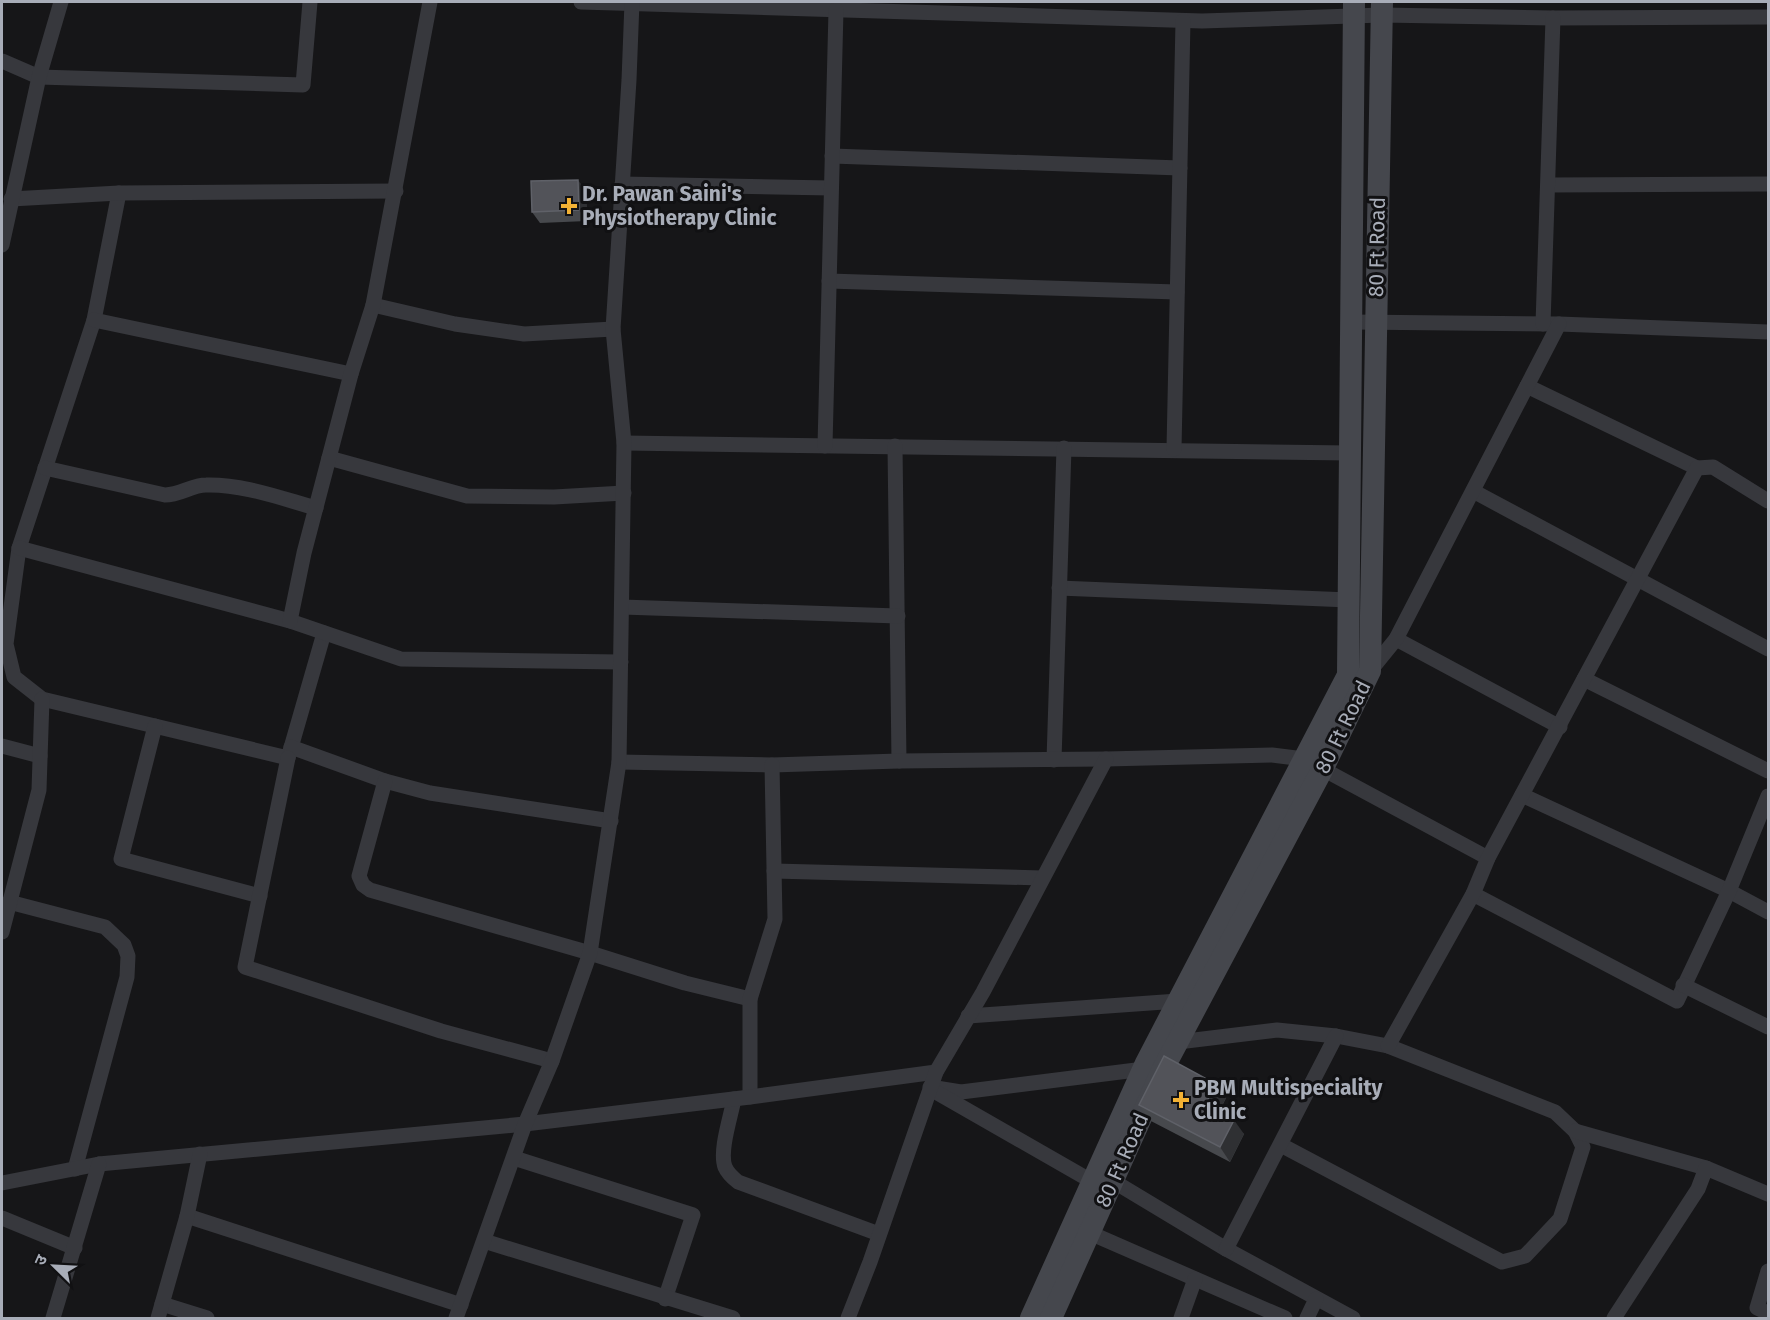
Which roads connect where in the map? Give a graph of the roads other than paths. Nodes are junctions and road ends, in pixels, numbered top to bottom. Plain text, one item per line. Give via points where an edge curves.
1 (61, 2) edge
2 (310, 2) edge
3 (430, 2) edge
4 (581, 2) edge
5 (632, 2) edge
6 (1382, 8) edge
7 (1354, 9) edge
8 (836, 10) junction
9 (1768, 17) edge
10 (1553, 18) junction
11 (1184, 21) junction
12 (2, 62) edge
13 (39, 76) junction
14 (832, 156) junction
15 (1180, 168) junction
16 (622, 184) junction
17 (1768, 184) edge
18 (1548, 185) junction
19 (831, 188) junction
20 (9, 190) edge
21 (396, 190) junction
22 (119, 193) junction
23 (2, 245) edge
24 (829, 281) junction
25 (1177, 292) junction
26 (373, 305) junction
27 (94, 320) junction
28 (1352, 322) junction
29 (1375, 322) junction
30 (1551, 324) junction
31 (613, 329) junction
32 (1768, 332) edge
33 (351, 374) junction
34 (1527, 386) junction
35 (624, 444) junction
36 (825, 446) junction
37 (895, 446) junction
38 (1064, 448) junction
39 (1174, 449) junction
40 (1350, 453) junction
41 (329, 458) junction
42 (45, 468) junction
43 (1697, 468) junction
44 (1473, 491) junction
45 (624, 493) junction
46 (1768, 501) edge
47 (316, 508) junction
48 (19, 548) junction
49 (1637, 579) junction
50 (1059, 588) junction
51 (1349, 600) junction
52 (622, 608) junction
53 (898, 616) junction
54 (290, 621) junction
55 (324, 633) junction
56 (1396, 639) junction
57 (4, 643) edge
58 (1768, 649) edge
59 (621, 663) junction
60 (1370, 671) junction
61 (1584, 679) junction
62 (42, 699) junction
63 (155, 726) junction
64 (1560, 727) junction
65 (2, 746) edge
66 (290, 753) junction
67 (40, 756) junction
68 (1106, 759) junction
69 (899, 760) junction
70 (1054, 760) junction
71 (619, 762) junction
72 (1313, 764) junction
73 (772, 765) junction
74 (1768, 771) edge
75 (385, 781) junction
76 (1522, 795) junction
77 (1768, 796) edge
78 (610, 821) junction
79 (1488, 858) junction
80 (774, 871) junction
81 (8, 877) edge
82 (1042, 878) junction
83 (1729, 891) junction
84 (1473, 894) junction
85 (260, 896) junction
86 (9, 902) junction
87 (1768, 912) edge
88 (2, 932) edge
89 (590, 953) junction
90 (1683, 985) junction
91 (750, 999) junction
92 (1178, 1001) junction
93 (968, 1016) junction
94 (1768, 1027) edge
95 (1336, 1036) junction
96 (1178, 1042) junction
97 (1388, 1046) junction
98 (552, 1060) junction
99 (1144, 1069) junction
100 (936, 1072) junction
101 (930, 1088) junction
102 (742, 1098) junction
103 (525, 1125) junction
104 (1575, 1131) junction
105 (1281, 1144) junction
106 (200, 1154) junction
107 (514, 1158) junction
108 (99, 1164) junction
109 (1706, 1167) junction
110 (75, 1169) junction
111 (1103, 1181) junction
112 (2, 1183) edge
113 (1768, 1194) edge
114 (187, 1216) junction
115 (2, 1218) edge
116 (1090, 1233) junction
117 (879, 1234) junction
118 (483, 1241) junction
119 (75, 1248) junction
120 (1226, 1249) junction
121 (1768, 1271) edge
122 (1195, 1279) junction
123 (665, 1299) junction
124 (1316, 1299) junction
125 (160, 1311) edge
126 (459, 1312) edge
127 (1768, 1313) edge
128 (53, 1318) edge
129 (207, 1318) edge
130 (733, 1318) edge
131 (848, 1318) edge
132 (1031, 1318) edge
133 (1051, 1318) edge
134 (1181, 1318) edge
135 (1285, 1318) edge
136 (1307, 1318) edge
137 (1353, 1318) edge
138 (1614, 1318) edge

1 - 13 street
2 - 13 street via 303,85
3 - 21 street
4 - 5 street
5 - 8 street
5 - 16 street
6 - 7 street
6 - 10 street
6 - 29 main road, 80 Ft Road
7 - 11 street
7 - 28 main road, 80 Ft Road
8 - 11 street
8 - 14 street
9 - 10 street
10 - 18 street
11 - 15 street
12 - 13 street
13 - 20 street
14 - 15 street
14 - 19 street
15 - 25 street
16 - 19 street
16 - 31 street
17 - 18 street
18 - 30 street
19 - 24 street
20 - 22 street
20 - 23 street
21 - 22 street
21 - 26 street
22 - 27 street
24 - 25 street
24 - 36 street
25 - 39 street
26 - 31 street via 455,324 524,334
26 - 33 street
27 - 33 street
27 - 42 street
28 - 29 street
28 - 40 main road, 80 Ft Road
29 - 30 street
29 - 60 main road, 80 Ft Road
30 - 32 street
30 - 34 street
31 - 35 street
33 - 41 street
34 - 43 street
34 - 44 street
35 - 36 street
35 - 45 street
36 - 37 street
37 - 38 street
37 - 53 street
38 - 39 street
38 - 50 street
39 - 40 street
40 - 51 main road, 80 Ft Road
41 - 45 street via 467,496
41 - 47 street
42 - 47 street via 165,495 202,485 244,489
42 - 48 street
43 - 46 street via 1713,467
43 - 49 street
44 - 49 street
44 - 56 street
45 - 52 street
47 - 54 street
48 - 54 street
48 - 57 street
49 - 58 street
49 - 61 street
50 - 51 street
50 - 70 street
51 - 72 main road, 80 Ft Road via 1348,675
52 - 53 street
52 - 59 street
53 - 69 street
54 - 55 street
55 - 59 street via 401,659
55 - 66 street
56 - 60 street
56 - 64 street
57 - 62 street via 14,677
59 - 71 street
60 - 72 main road, 80 Ft Road
61 - 64 street
61 - 74 street
62 - 63 street
62 - 67 street
63 - 66 street
63 - 85 street via 121,859
64 - 76 street
65 - 67 street
66 - 75 street
66 - 85 street
67 - 81 street via 39,790
68 - 70 street
68 - 72 street via 1272,755
68 - 82 street
69 - 70 street
69 - 73 street
71 - 73 street
71 - 78 street
72 - 79 street
72 - 92 main road, 80 Ft Road
72 - 96 main road, 80 Ft Road
73 - 80 street
75 - 78 street via 430,793
75 - 89 street via 359,876 363,885
76 - 79 street
76 - 83 street
77 - 83 street
78 - 89 street
79 - 84 street
80 - 82 street
80 - 91 street via 775,919
81 - 86 street
82 - 93 street
83 - 87 street
83 - 90 street
84 - 90 street via 1677,1001
84 - 97 street
85 - 98 street via 245,967 441,1030
86 - 88 street
86 - 110 street via 105,927 124,945 128,956 127,977
89 - 91 street
89 - 98 street
90 - 94 street
91 - 102 street
92 - 93 street
92 - 99 main road, 80 Ft Road
93 - 100 street
95 - 96 street via 1277,1030
95 - 97 street
95 - 105 street
96 - 111 main road, 80 Ft Road
97 - 104 street via 1555,1112
98 - 103 street
99 - 101 street via 961,1092
99 - 111 main road, 80 Ft Road
100 - 101 street
100 - 102 street
101 - 111 street
101 - 117 street
102 - 103 street
102 - 117 street via 724,1151 729,1175 738,1182
103 - 106 street
103 - 107 street
104 - 105 street via 1583,1147 1560,1219 1525,1256 1502,1262
104 - 109 street
105 - 120 street
106 - 108 street
106 - 114 street
107 - 118 street
107 - 123 street via 693,1215
108 - 110 street
108 - 119 street
109 - 113 street
109 - 138 street via 1698,1189
110 - 112 street
111 - 116 main road, 80 Ft Road
111 - 120 street
111 - 132 main road, 80 Ft Road
114 - 125 street
114 - 126 street
115 - 119 street
116 - 122 street
116 - 133 main road, 80 Ft Road
117 - 131 street
118 - 123 street
118 - 126 street
119 - 128 street
120 - 124 street
121 - 127 street via 1757,1308
122 - 134 street
122 - 135 street
123 - 130 street
124 - 136 street
124 - 137 street
125 - 129 street

